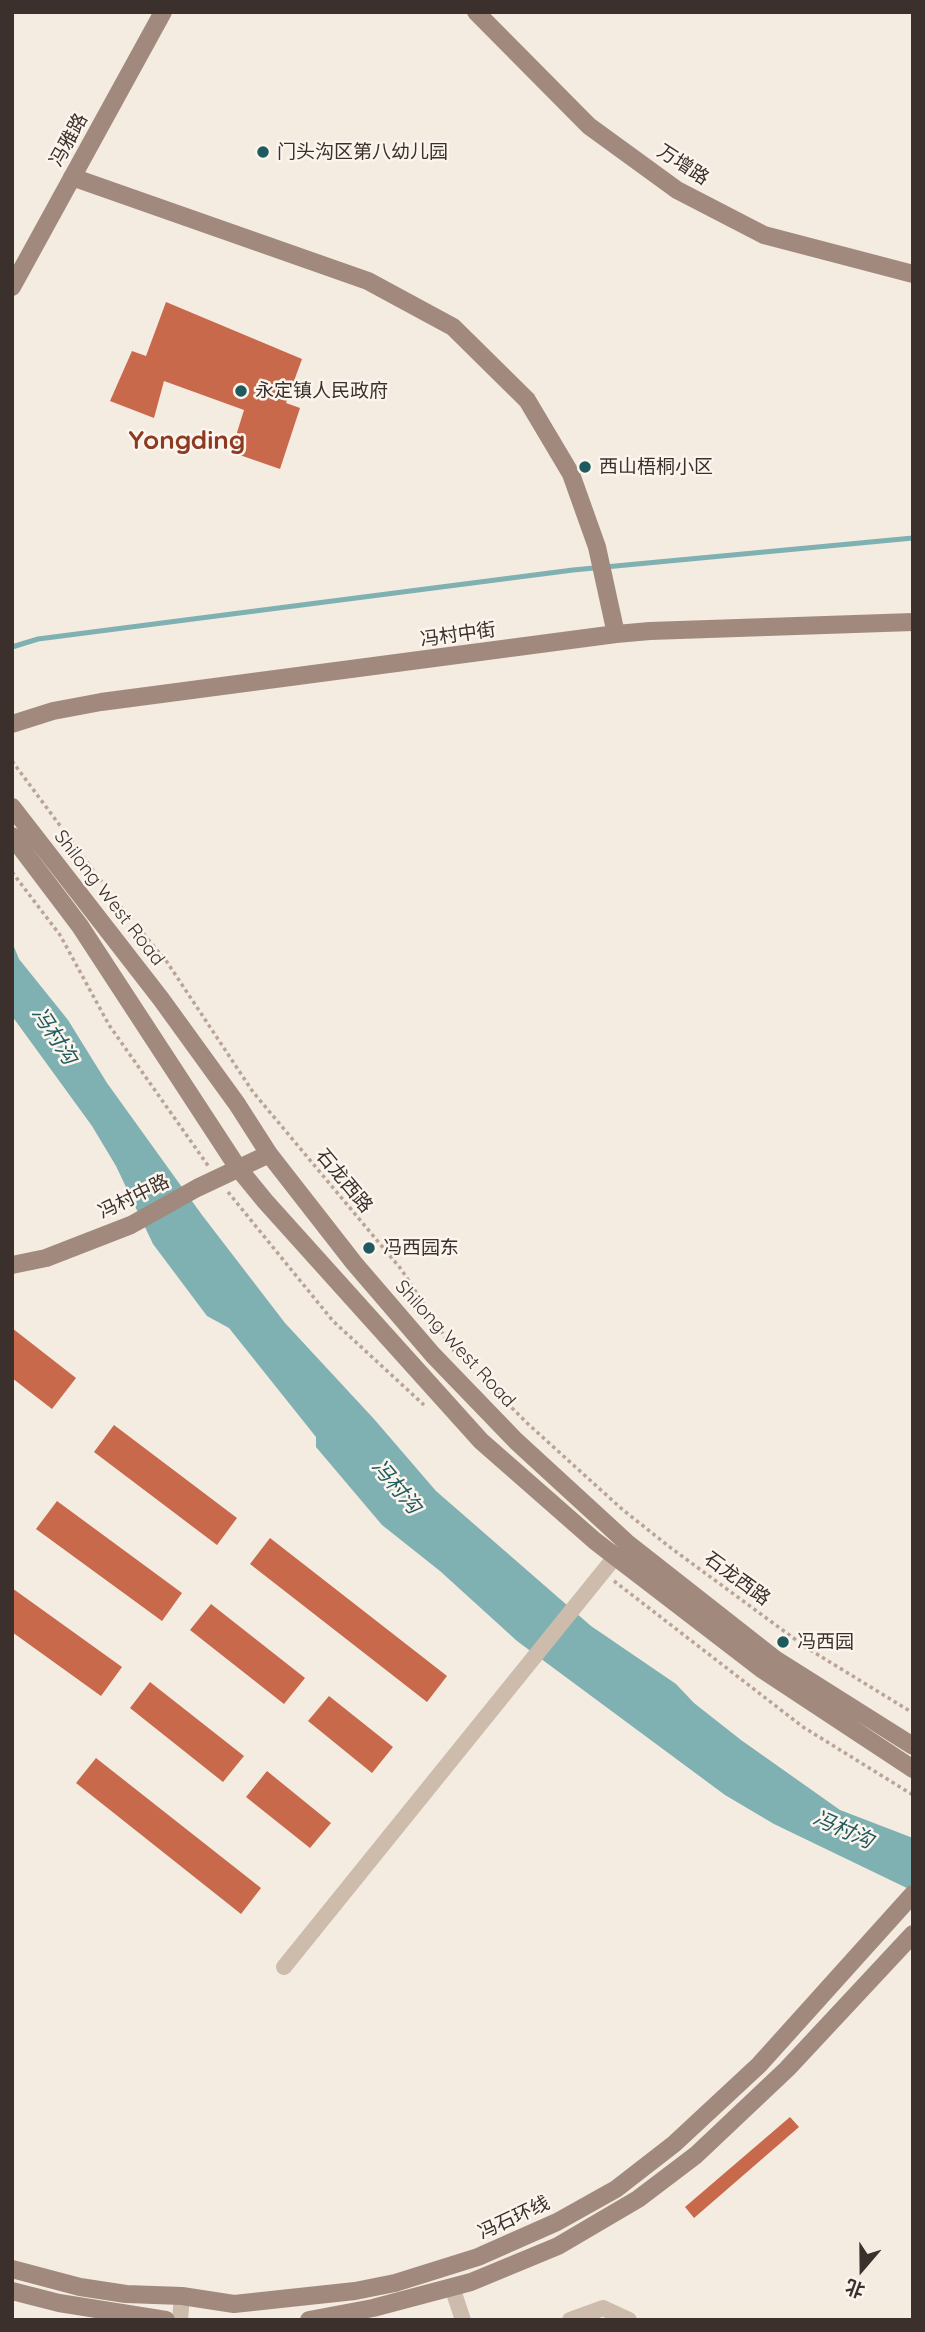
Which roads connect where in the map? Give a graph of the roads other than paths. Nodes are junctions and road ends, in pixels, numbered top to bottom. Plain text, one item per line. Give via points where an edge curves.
1 (163, 12) edge
2 (476, 12) edge
3 (72, 177) junction
4 (913, 274) edge
5 (12, 287) edge
6 (913, 622) edge
7 (616, 634) junction
8 (12, 724) edge
9 (12, 807) edge
10 (12, 836) edge
11 (269, 1154) junction
12 (238, 1168) junction
13 (12, 1265) edge
14 (626, 1542) junction
15 (616, 1557) junction
16 (913, 1746) edge
17 (913, 1769) edge
18 (908, 1900) edge
19 (913, 1934) edge
20 (284, 1967) dead end
21 (12, 2269) edge
22 (452, 2287) junction
23 (12, 2291) edge
24 (182, 2296) junction
25 (166, 2320) edge
26 (180, 2320) edge
27 (311, 2320) edge
28 (463, 2320) edge
29 (570, 2320) edge
30 (629, 2320) edge

1 - 3 main road, 冯雅路
2 - 4 main road, 万增路 via 589,126 677,190 764,235
3 - 5 main road, 冯雅路
3 - 7 main road via 368,281 453,327 527,400 571,474 597,547
6 - 7 main road, 冯村中街
7 - 8 main road, 冯村中街 via 101,702
9 - 11 main road, Shilong West Road via 161,999
10 - 12 main road, Shilong West Road via 80,926
11 - 12 main road, 冯村中路
11 - 14 main road, Shilong West Road via 433,1355 516,1441
12 - 13 main road, 冯村中路 via 131,1225 46,1258
12 - 15 main road, Shilong West Road via 481,1441
14 - 15 street
14 - 16 main road, Shilong West Road via 775,1659
15 - 17 main road, Shilong West Road via 763,1670
15 - 20 street
18 - 24 main road, 冯石环线 via 721,2102 616,2189 557,2222 478,2257 395,2283 234,2304
19 - 22 main road via 787,2069 696,2155 638,2199 568,2240
21 - 24 main road, 冯石环线 via 103,2291
22 - 27 main road
22 - 28 street
23 - 25 main road
24 - 26 street
29 - 30 street via 603,2308

